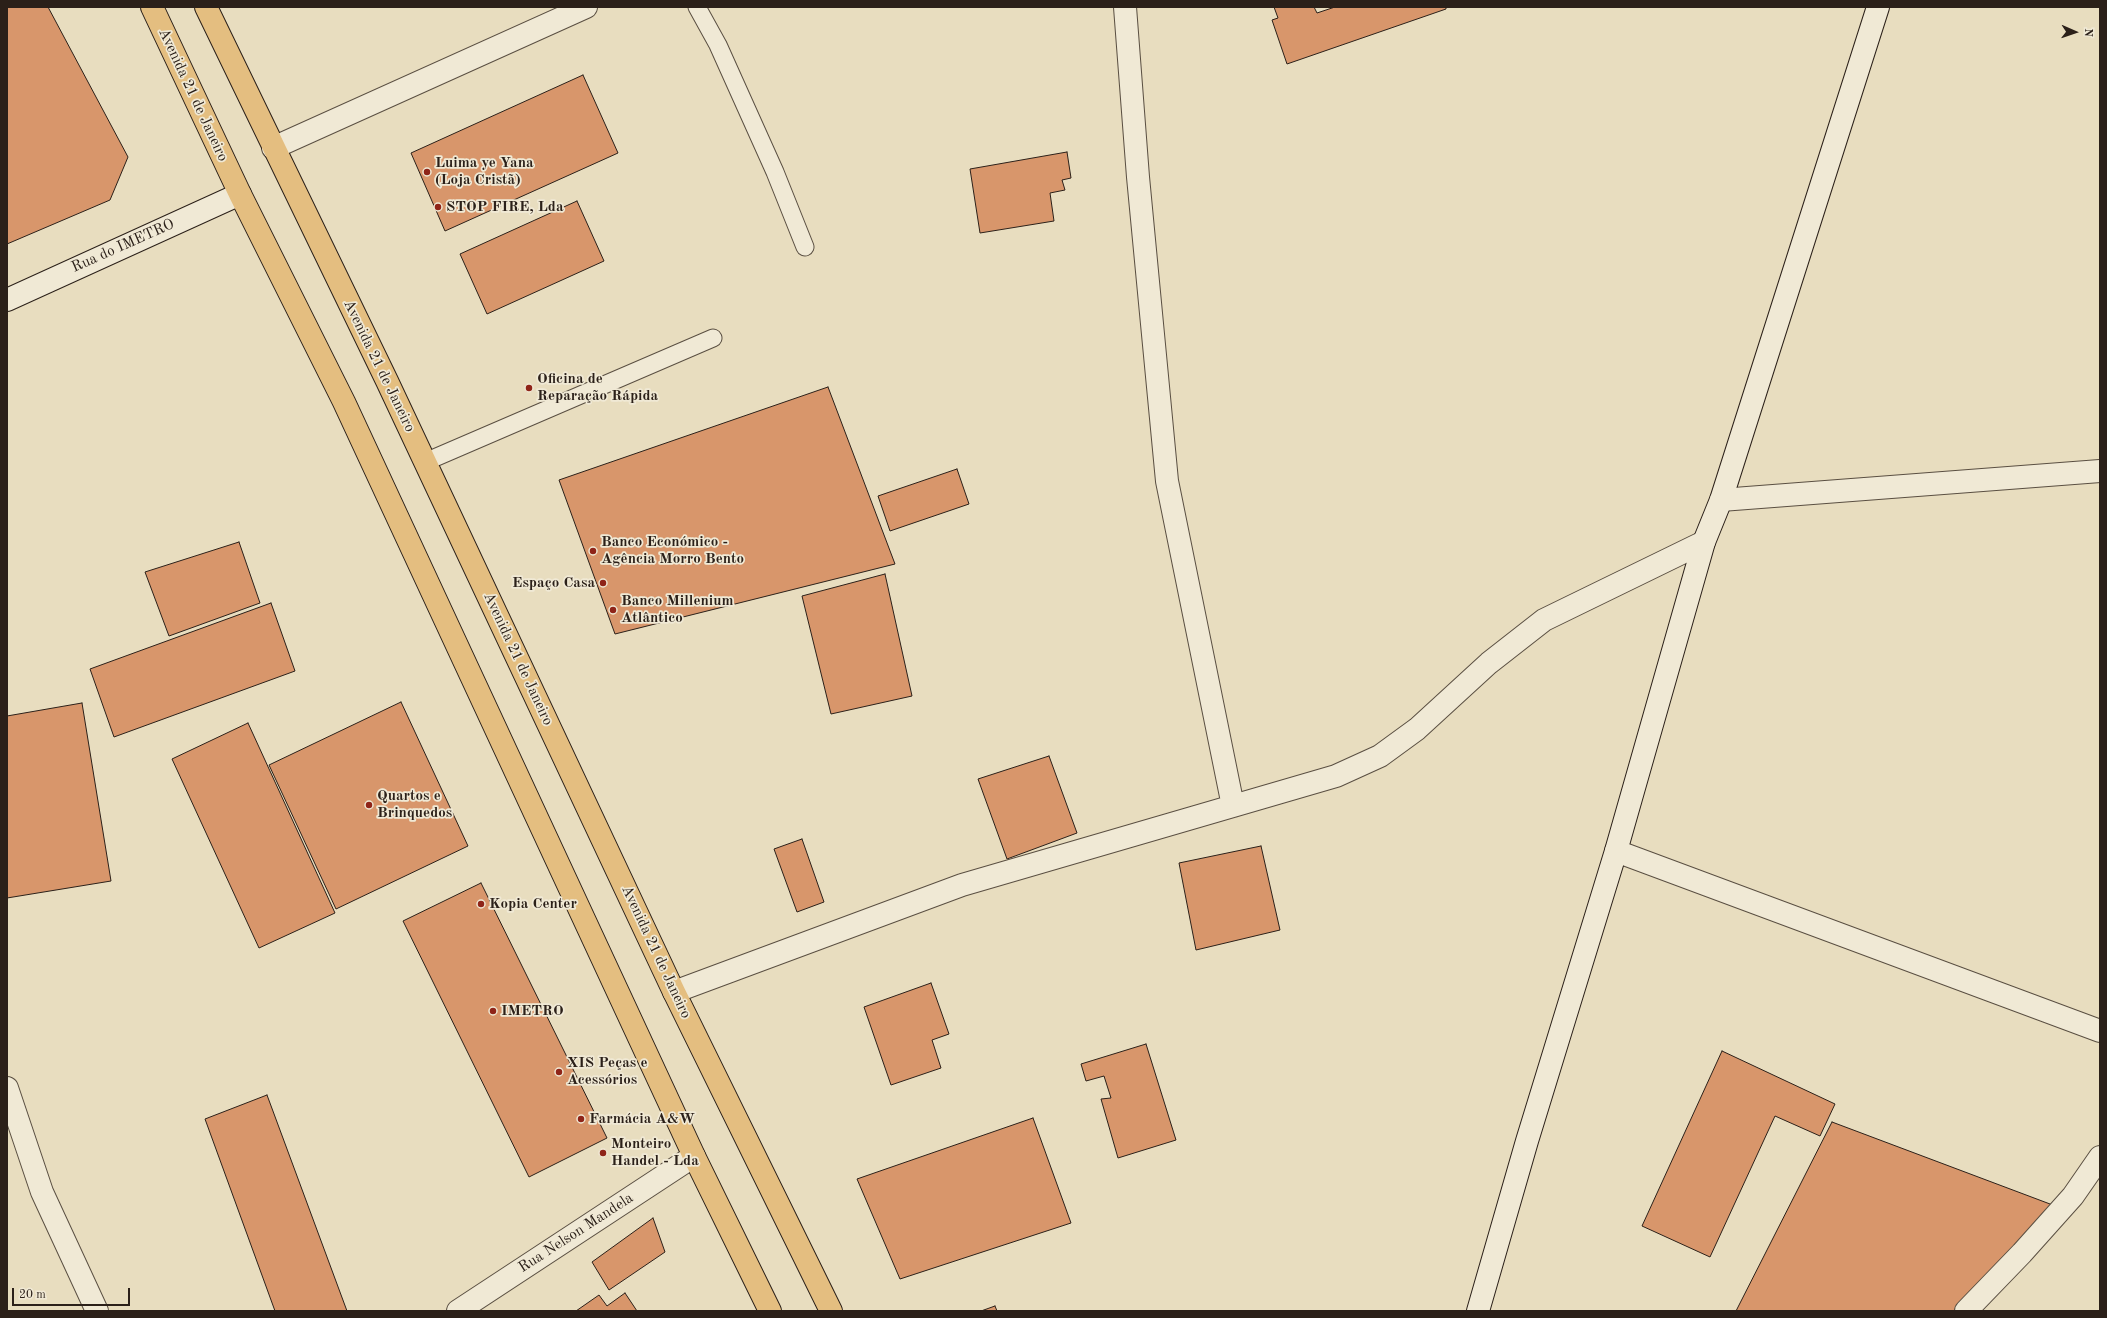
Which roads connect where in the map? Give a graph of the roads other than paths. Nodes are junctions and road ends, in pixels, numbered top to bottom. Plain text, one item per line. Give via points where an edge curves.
1 (152, 7) edge
2 (206, 7) edge
3 (586, 7) edge
4 (697, 7) edge
5 (1124, 7) edge
6 (1878, 7) edge
7 (273, 148) junction
8 (240, 194) junction
9 (805, 247) dead end
10 (7, 300) edge
11 (713, 338) dead end
12 (425, 462) junction
13 (2100, 471) edge
14 (1721, 500) junction
15 (1704, 542) junction
16 (1233, 806) junction
17 (1616, 851) junction
18 (674, 992) junction
19 (2100, 1031) edge
20 (7, 1088) edge
21 (694, 1156) junction
22 (2100, 1157) edge
23 (98, 1311) edge
24 (458, 1311) edge
25 (770, 1311) edge
26 (831, 1311) edge
27 (1478, 1311) edge
28 (1966, 1311) edge

1 - 8 main road, Avenida 21 de Janeiro
2 - 7 main road, Avenida 21 de Janeiro
3 - 7 street
4 - 9 lane via 718,45 775,172
5 - 16 street via 1167,481
6 - 14 street
7 - 12 main road, Avenida 21 de Janeiro
8 - 10 street, Rua do IMETRO
8 - 21 main road, Avenida 21 de Janeiro via 344,402
11 - 12 lane
12 - 18 main road, Avenida 21 de Janeiro
13 - 14 street
14 - 15 street
15 - 16 street via 1544,620 1489,663 1417,729 1380,756 1336,776
15 - 17 street
16 - 18 street via 962,885
17 - 19 street
17 - 27 street
18 - 26 main road, Avenida 21 de Janeiro
20 - 23 street via 42,1192
21 - 24 street, Rua Nelson Mandela
21 - 25 main road, Avenida 21 de Janeiro
22 - 28 street via 2073,1196

